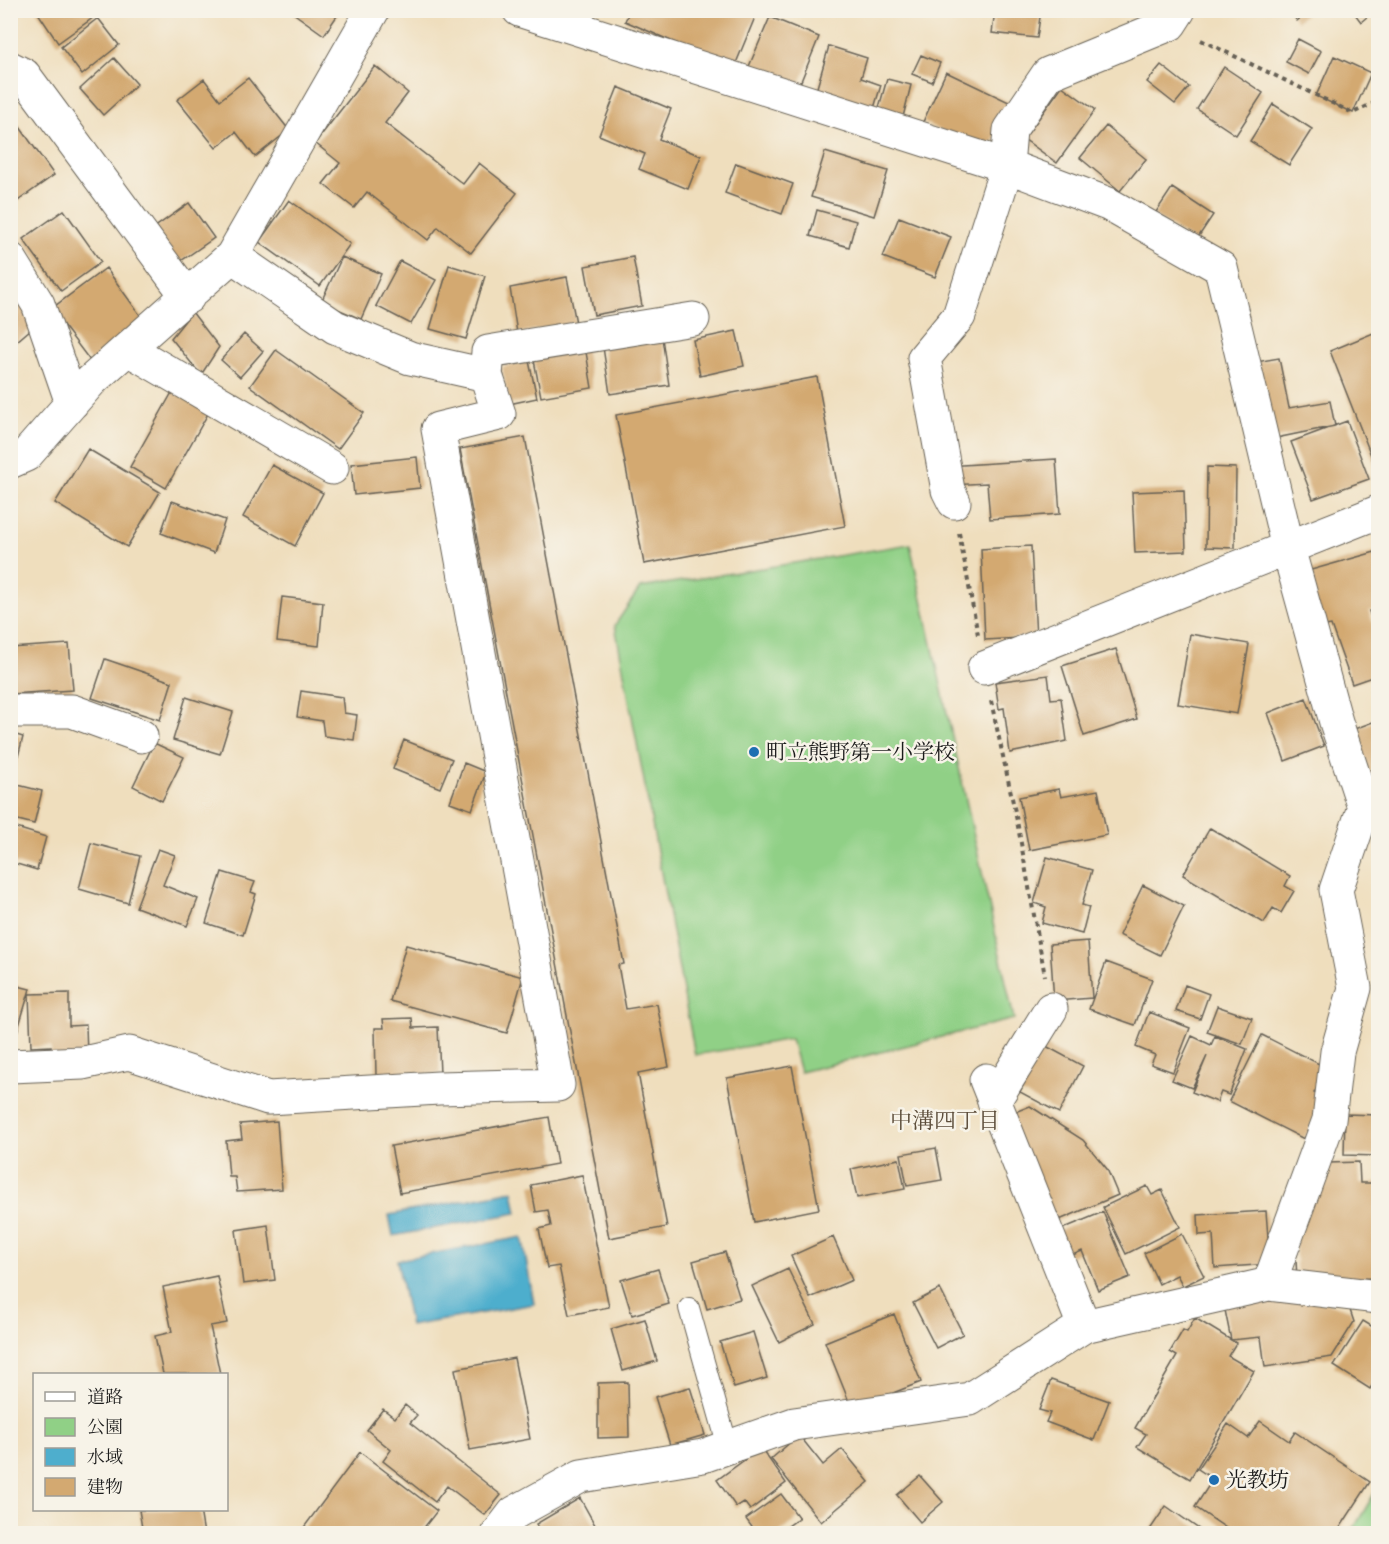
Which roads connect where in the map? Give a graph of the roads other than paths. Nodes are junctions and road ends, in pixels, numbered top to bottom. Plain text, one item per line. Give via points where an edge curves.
1 (374, 10) edge
2 (519, 10) edge
3 (1174, 17) edge
4 (10, 68) edge
5 (1006, 166) junction
6 (232, 256) junction
7 (10, 260) edge
8 (188, 297) junction
9 (693, 319) dead end
10 (128, 349) junction
11 (486, 375) junction
12 (72, 403) junction
13 (10, 462) edge
14 (332, 468) dead end
15 (954, 502) road end
16 (1378, 512) edge
17 (1288, 548) junction
18 (984, 668) road end
19 (10, 711) edge
20 (141, 736) dead end
21 (1051, 1009) road end
22 (10, 1066) edge
23 (1269, 1284) junction
24 (1378, 1296) edge
25 (688, 1308) dead end
26 (1084, 1326) junction
27 (728, 1447) junction
28 (498, 1533) edge

1 - 6 street
2 - 5 street
3 - 5 street via 1048,74 1010,130
4 - 8 street via 24,75
5 - 15 street via 959,316 924,358 948,490
5 - 17 street via 1108,204 1221,268
6 - 8 street
6 - 11 street via 335,327 410,358
7 - 12 street via 38,304
8 - 10 street
9 - 11 street via 488,352
10 - 12 street
10 - 14 street
11 - 22 street via 499,414 438,429 558,1085 268,1098 129,1053 83,1063
12 - 13 street via 26,455
16 - 17 street
17 - 18 street
17 - 23 street via 1364,807 1336,890 1356,988 1337,1052 1329,1120
19 - 20 street via 72,711
21 - 26 street via 990,1091
23 - 24 street
23 - 26 street
25 - 27 lane
26 - 27 street via 970,1399 794,1424
27 - 28 street via 703,1456 581,1476 514,1513

